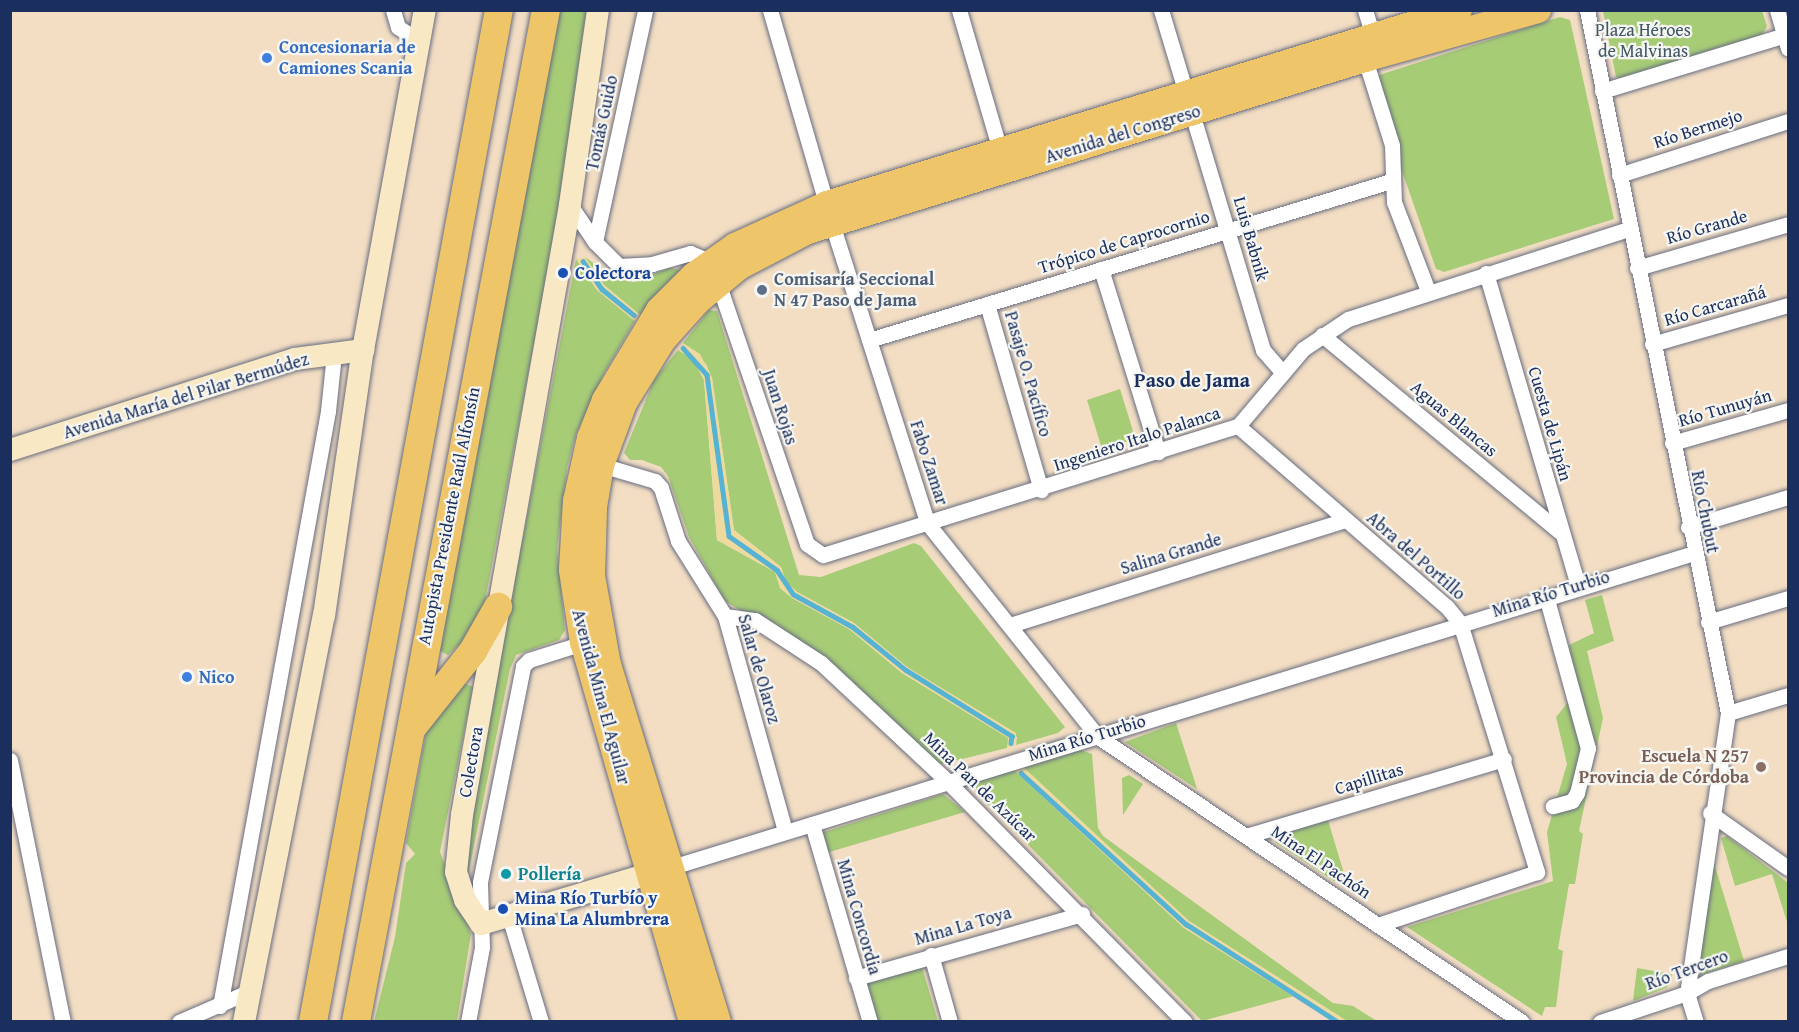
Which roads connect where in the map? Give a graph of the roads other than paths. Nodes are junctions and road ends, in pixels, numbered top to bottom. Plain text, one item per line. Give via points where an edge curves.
1 (393, 10) edge
2 (425, 10) edge
3 (499, 10) edge
4 (546, 10) edge
5 (598, 10) edge
6 (645, 10) edge
7 (770, 10) edge
8 (959, 10) edge
9 (1161, 10) edge
10 (1365, 10) edge
11 (1459, 10) edge
12 (1538, 10) edge
13 (1587, 10) edge
14 (1777, 10) edge
15 (1787, 39) edge
16 (420, 42) junction
17 (1369, 47) junction
18 (1602, 91) junction
19 (1188, 102) junction
20 (1788, 121) edge
21 (1003, 160) junction
22 (1619, 175) junction
23 (1391, 181) junction
24 (570, 205) junction
25 (829, 214) junction
26 (1788, 224) edge
27 (1629, 229) junction
28 (1229, 230) junction
29 (595, 242) junction
30 (1637, 268) junction
31 (1101, 269) junction
32 (715, 273) junction
33 (1486, 273) junction
34 (1428, 291) junction
35 (987, 304) junction
36 (1788, 305) edge
37 (1322, 334) junction
38 (869, 340) junction
39 (1652, 344) junction
40 (363, 350) junction
41 (334, 354) junction
42 (1281, 371) junction
43 (1788, 410) edge
44 (1238, 426) junction
45 (1672, 443) junction
46 (10, 450) edge
47 (1158, 452) junction
48 (601, 465) junction
49 (1041, 490) junction
50 (1788, 497) edge
51 (1345, 520) junction
52 (928, 524) junction
53 (1688, 526) junction
54 (1561, 533) junction
55 (1694, 553) junction
56 (823, 555) joint
57 (1578, 586) junction
58 (1546, 596) junction
59 (1788, 598) edge
60 (498, 607) junction
61 (725, 616) junction
62 (1460, 622) junction
63 (1708, 622) junction
64 (1010, 625) junction
65 (583, 643) junction
66 (1788, 695) edge
67 (1728, 713) junction
68 (407, 735) junction
69 (1097, 736) junction
70 (1504, 759) junction
71 (10, 760) edge
72 (946, 780) junction
73 (1553, 806) dead end
74 (1710, 813) junction
75 (812, 824) junction
76 (785, 831) junction
77 (1246, 836) junction
78 (1788, 868) edge
79 (661, 870) junction
80 (1082, 914) junction
81 (509, 916) junction
82 (481, 924) junction
83 (1378, 925) junction
84 (931, 955) junction
85 (1788, 957) edge
86 (856, 978) junction
87 (321, 981) junction
88 (248, 993) junction
89 (1687, 993) junction
90 (220, 1006) junction
91 (63, 1022) edge
92 (179, 1022) edge
93 (244, 1022) edge
94 (302, 1022) edge
95 (313, 1022) edge
96 (356, 1022) edge
97 (468, 1022) edge
98 (541, 1022) edge
99 (692, 1022) edge
100 (718, 1022) edge
101 (870, 1022) edge
102 (950, 1022) edge
103 (1185, 1022) edge
104 (1522, 1022) edge
105 (1600, 1022) edge
106 (1696, 1022) edge

1 - 16 street via 398,27
2 - 16 street
3 - 87 highway
4 - 68 highway, Autopista Presidente Raúl Alfonsín
5 - 24 street, Colectora
6 - 29 street, Tomás Guido
7 - 25 street, Fabo Zamar
8 - 21 street
9 - 19 street, Luis Babnik
10 - 17 street
11 - 17 main road, Avenida del Congreso
12 - 17 main road, Avenida del Congreso
13 - 18 street, Río Chubut
14 - 15 street
15 - 18 street
16 - 40 street
17 - 19 main road, Avenida del Congreso
17 - 23 street via 1392,146
18 - 22 street, Río Chubut
19 - 21 main road, Avenida del Congreso
19 - 28 street, Luis Babnik
20 - 22 street, Río Bermejo
21 - 25 main road, Avenida del Congreso
22 - 27 street, Río Chubut
23 - 28 street, Trópico de Caprocornio
23 - 34 street via 1394,202
24 - 29 street
24 - 60 street, Colectora
25 - 32 main road, Avenida del Congreso via 784,241
25 - 38 street, Fabo Zamar
26 - 30 street, Río Grande
27 - 30 street, Río Chubut
27 - 33 street, Ingeniero Italo Palanca
28 - 31 street, Trópico de Caprocornio
28 - 42 street, Luis Babnik via 1263,350
29 - 32 street via 619,266 652,264 690,253
30 - 39 street, Río Chubut
31 - 35 street, Trópico de Caprocornio
31 - 47 street
32 - 48 main road, Avenida Mina El Aguilar via 644,368 624,403
32 - 56 street, Juan Rojas via 807,544
32 - 65 main road, Avenida Mina El Aguilar via 659,310 605,400 590,438 581,469 573,532 572,570
33 - 34 street, Ingeniero Italo Palanca
33 - 54 street, Cuesta de Lipán
34 - 37 street, Ingeniero Italo Palanca via 1348,319
35 - 38 street, Trópico de Caprocornio
35 - 49 street, Pasaje O. Pacífico
36 - 39 street, Río Carcarañá
37 - 42 street, Ingeniero Italo Palanca
37 - 54 street, Aguas Blancas
38 - 52 street, Fabo Zamar
39 - 45 street, Río Chubut
40 - 41 street, Avenida María del Pilar Bermúdez
40 - 88 street via 324,616
41 - 46 street, Avenida María del Pilar Bermúdez via 295,359
41 - 90 street via 328,411
42 - 44 street, Ingeniero Italo Palanca
43 - 45 street, Río Tunuyán
44 - 47 street, Ingeniero Italo Palanca
44 - 51 street, Abra del Portillo
45 - 53 street, Río Chubut
47 - 49 street, Ingeniero Italo Palanca
48 - 61 street, Salar de Olaroz via 655,481 661,488 678,541
48 - 79 main road, Avenida Mina El Aguilar via 591,540 597,615
49 - 52 street, Ingeniero Italo Palanca
50 - 53 street
51 - 62 street, Abra del Portillo via 1447,606
51 - 64 street, Salina Grande
52 - 56 street, Ingeniero Italo Palanca
52 - 64 street, Fabo Zamar
53 - 55 street, Río Chubut
54 - 57 street, Cuesta de Lipán
55 - 57 street, Mina Río Turbio
55 - 63 street, Río Chubut
57 - 58 street, Mina Río Turbio
58 - 62 street, Mina Río Turbio
58 - 73 street via 1588,748 1577,793 1572,801
59 - 63 street
60 - 68 highway via 473,651
60 - 82 street, Colectora via 457,848 456,872 465,900
61 - 72 street, Mina Pan de Azúcar via 755,620 821,663
61 - 76 street, Salar de Olaroz
62 - 69 street, Mina Río Turbio
62 - 70 street, Abra del Portillo
63 - 67 street, Río Chubut
64 - 69 street, Fabo Zamar
65 - 79 main road, Avenida Mina El Aguilar
65 - 82 street via 529,660 521,674 480,882
66 - 67 street
67 - 74 street, Río Chubut
68 - 96 highway, Autopista Presidente Raúl Alfonsín
69 - 72 street, Mina Río Turbio
69 - 77 street, Mina El Pachón
70 - 77 street, Capillitas
70 - 83 street, Abra del Portillo via 1537,872
71 - 91 street
72 - 75 street, Mina Río Turbio
72 - 80 street, Mina Pan de Azúcar
74 - 78 street
74 - 89 street, Río Chubut
75 - 76 street, Mina Río Turbio
75 - 86 street, Mina Concordia
76 - 79 street, Mina Río Turbio
77 - 83 street, Mina El Pachón
79 - 81 street, Mina Río Turbio
79 - 99 main road, Avenida Mina El Aguilar
79 - 100 main road, Avenida Mina El Aguilar
80 - 84 street, Mina La Toya
80 - 103 street, Mina Pan de Azúcar
81 - 82 street, Mina Río Turbio
81 - 98 street
82 - 97 street via 482,947
83 - 104 street, Mina El Pachón
84 - 86 street, Mina La Toya
84 - 102 street
85 - 89 street, Río Tercero via 1708,981
86 - 101 street, Mina Concordia
87 - 94 highway via 304,1008
87 - 95 highway
88 - 90 street
88 - 93 street
89 - 105 street, Río Tercero
89 - 106 street, Río Chubut
90 - 92 street

